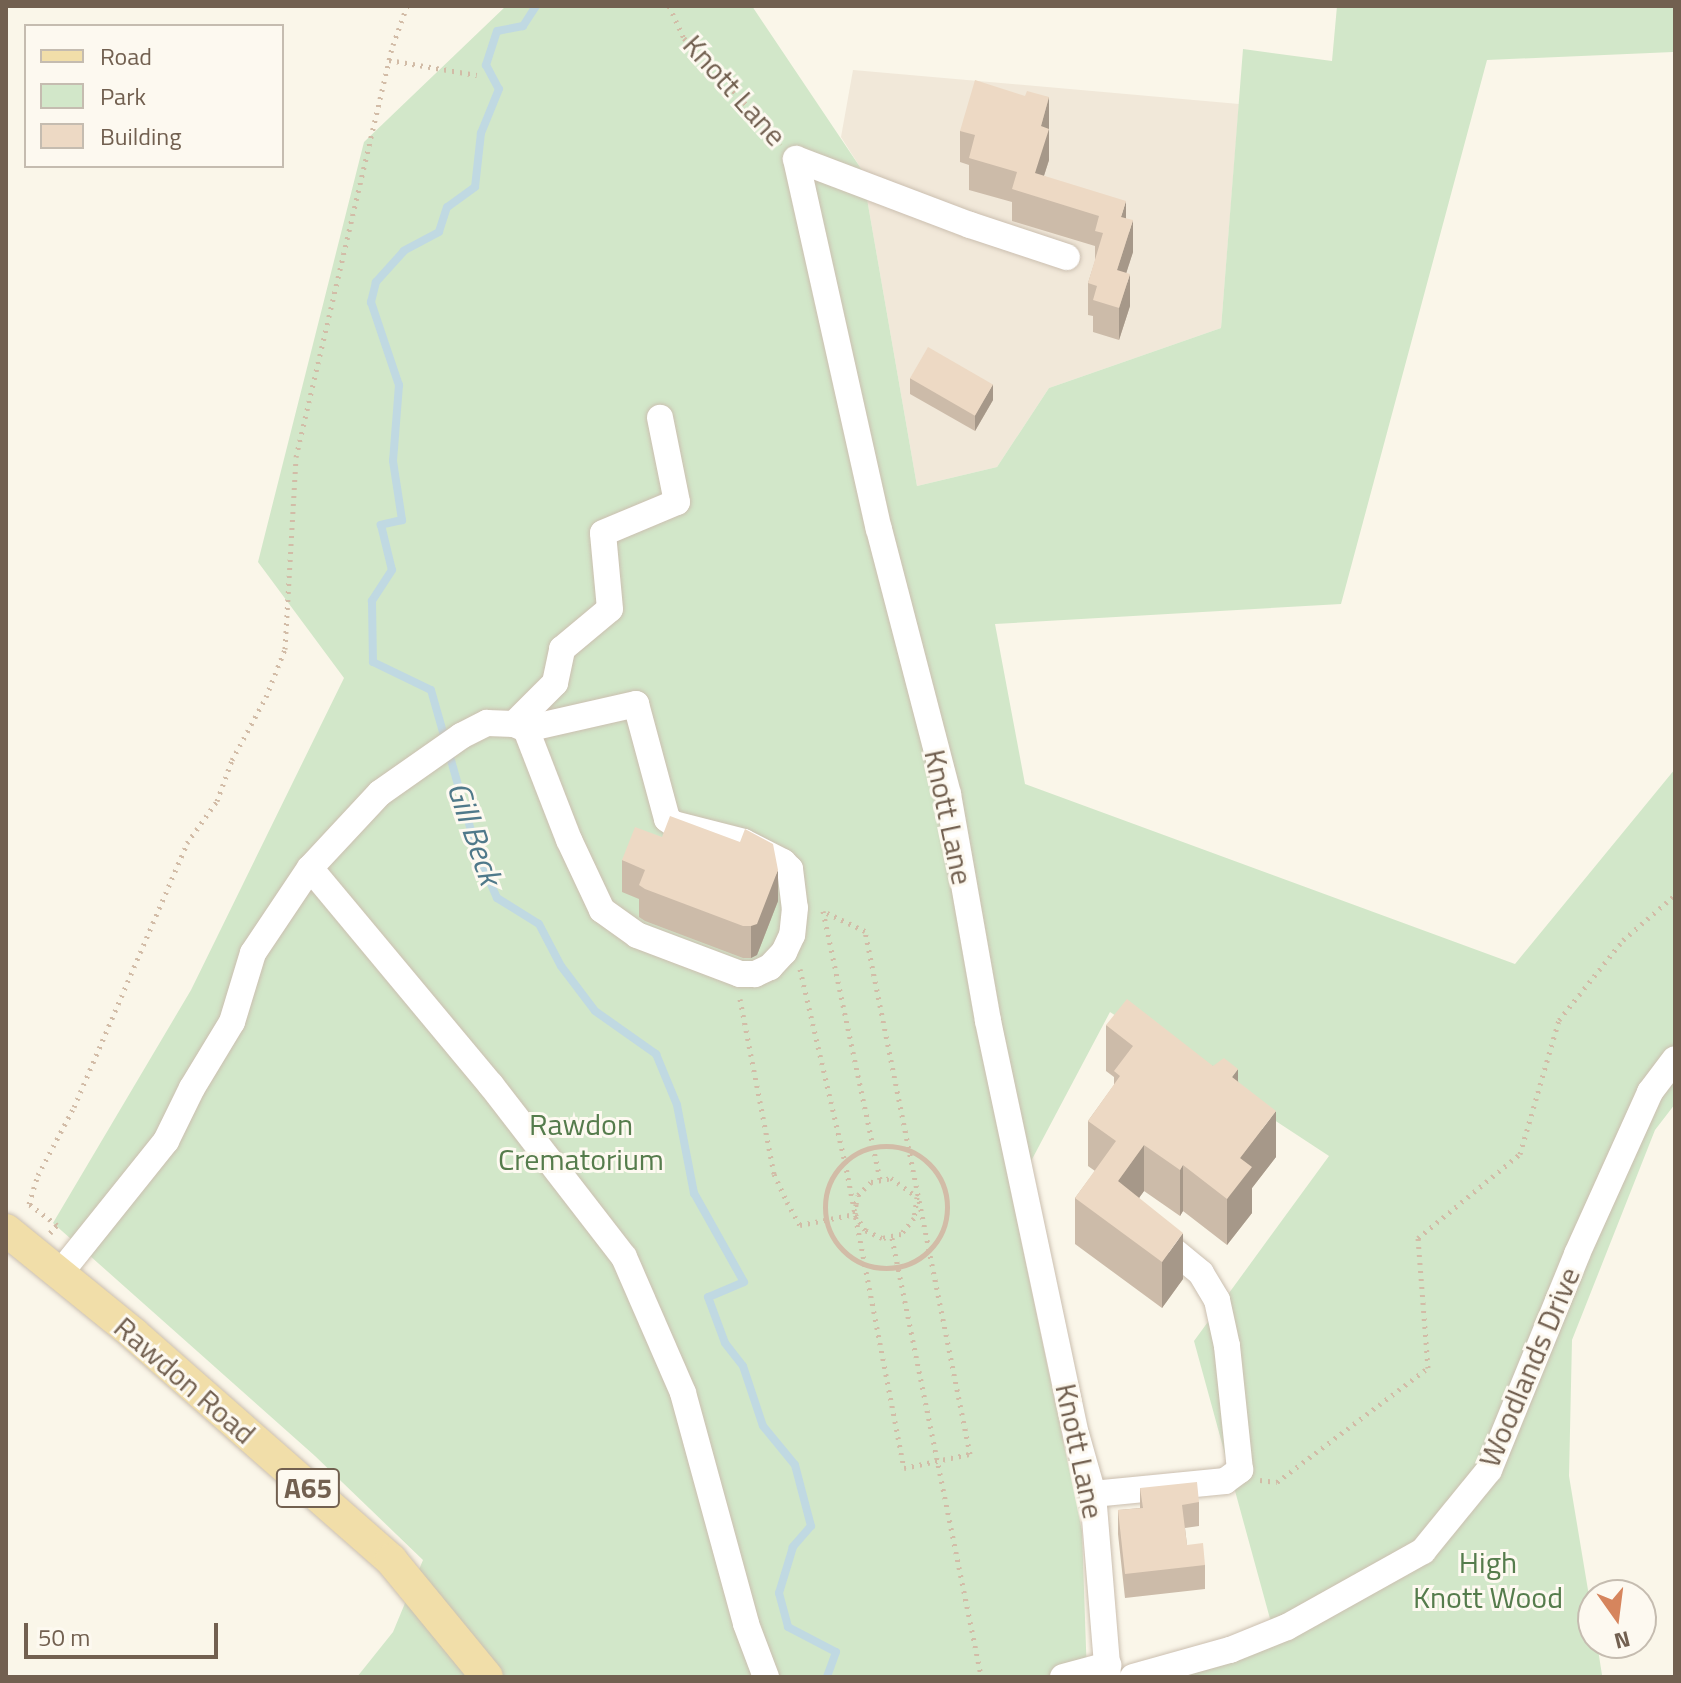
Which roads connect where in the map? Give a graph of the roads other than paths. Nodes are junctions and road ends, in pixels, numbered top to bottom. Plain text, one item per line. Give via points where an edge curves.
1 (1067, 257) dead end
2 (660, 418) dead end
3 (520, 726) junction
4 (310, 868) junction
5 (1675, 1059) edge
6 (1138, 1222) edge
7 (6, 1230) edge
8 (61, 1272) junction
9 (1093, 1494) junction
10 (1108, 1671) edge
11 (487, 1677) edge
12 (766, 1677) edge
13 (1063, 1677) edge
14 (1133, 1677) edge

1 - 9 street, Knott Lane via 796,159 879,529 948,794 991,1036
2 - 3 street via 677,502 603,533 610,609 562,649 555,683
3 - 3 street via 636,704 667,819 744,842 783,862 792,877 795,908 784,952 755,974 734,972 637,935 602,910
3 - 4 street via 487,723 461,736 380,793
4 - 8 street via 253,953 232,1022 166,1141
4 - 12 street via 491,1085 624,1257 683,1393 746,1624
5 - 14 street, Woodlands Drive via 1650,1092 1489,1470 1423,1551 1287,1627 1230,1650
6 - 9 street via 1201,1273 1217,1300 1242,1461 1234,1477
7 - 8 main road, Rawdon Road / A65
8 - 11 main road, Rawdon Road / A65 via 391,1560
9 - 10 street, Knott Lane
10 - 13 street

